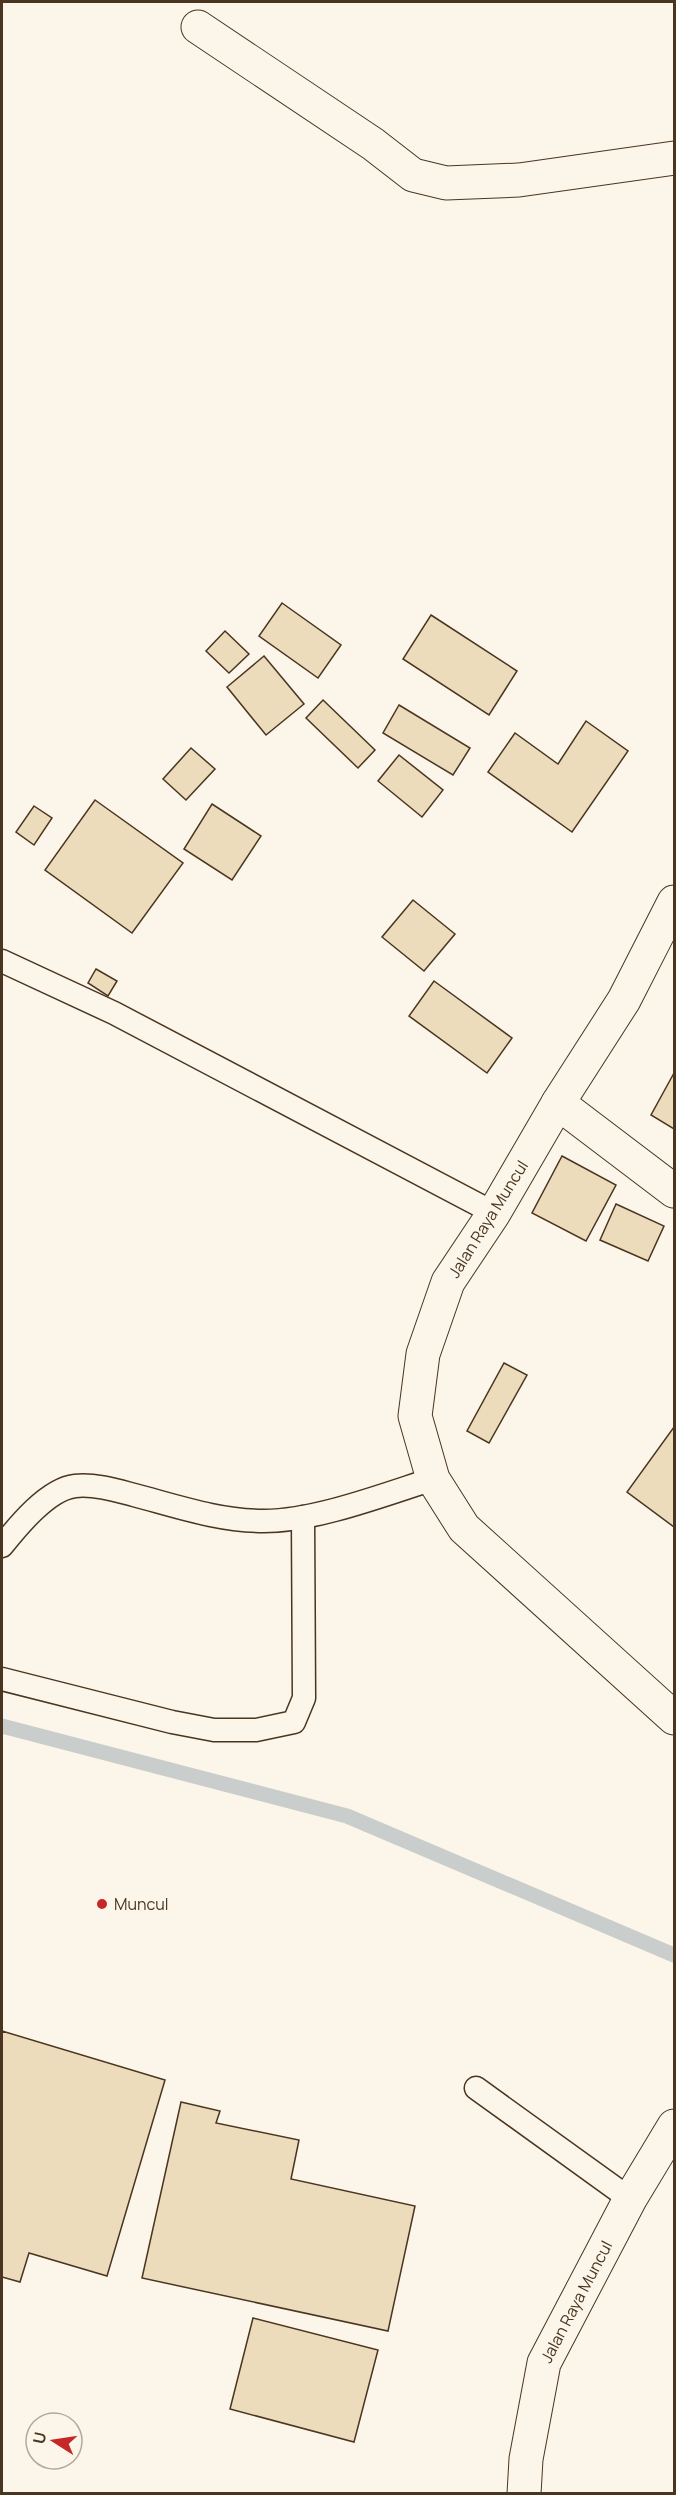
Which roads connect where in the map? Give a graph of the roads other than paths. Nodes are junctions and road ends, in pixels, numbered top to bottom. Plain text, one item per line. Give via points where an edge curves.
1 (198, 27) dead end
2 (675, 158) edge
3 (675, 902) edge
4 (2, 961) edge
5 (558, 1103) junction
6 (675, 1191) edge
7 (494, 1213) junction
8 (433, 1479) junction
9 (303, 1517) junction
10 (2, 1546) edge
11 (2, 1679) edge
12 (675, 1718) edge
13 (476, 2088) dead end
14 (675, 2127) edge
15 (630, 2199) junction
16 (524, 2493) edge

1 - 2 main road via 413,175 446,183 519,180
3 - 5 main road, Jalan Raya Muncul via 624,1000
4 - 7 lane via 114,1013
5 - 6 main road
5 - 7 main road, Jalan Raya Muncul
7 - 8 main road, Jalan Raya Muncul via 448,1282 423,1354 415,1416
8 - 9 lane
8 - 12 main road, Jalan Raya Muncul via 464,1528
9 - 10 lane via 264,1521 214,1516 102,1487 73,1486 51,1497 23,1520
9 - 11 lane via 304,1698 294,1722 256,1730 214,1730
13 - 15 lane
14 - 15 main road, Jalan Raya Muncul
15 - 16 main road, Jalan Raya Muncul via 544,2362 526,2459

